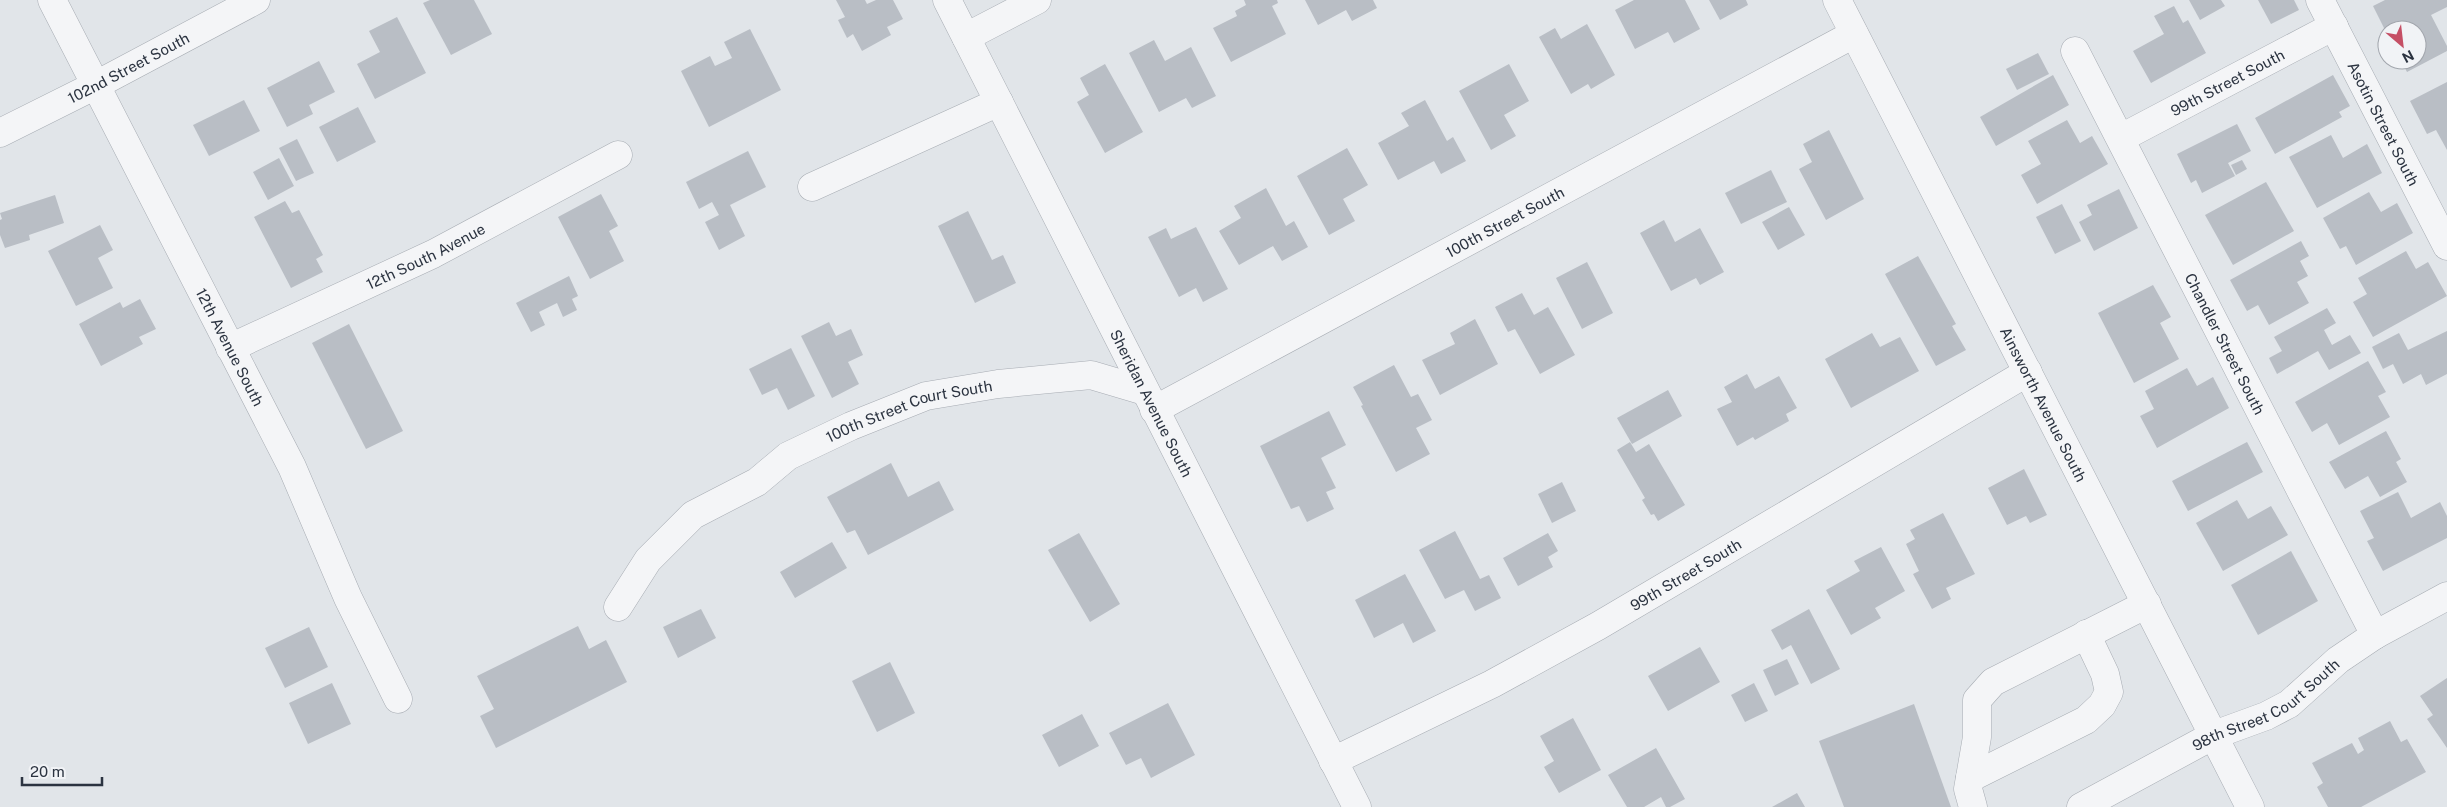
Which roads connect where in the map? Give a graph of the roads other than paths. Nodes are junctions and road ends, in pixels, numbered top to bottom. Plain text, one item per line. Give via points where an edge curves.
1 (52, 0) edge
2 (256, 0) edge
3 (947, 0) edge
4 (1037, 0) edge
5 (1837, 0) edge
6 (2320, 0) edge
7 (2334, 26) junction
8 (1854, 34) junction
9 (966, 37) junction
10 (2076, 51) dead end
11 (96, 85) junction
12 (999, 102) junction
13 (0, 133) edge
14 (2120, 138) junction
15 (618, 155) dead end
16 (812, 187) dead end
17 (2447, 246) edge
18 (230, 348) junction
19 (2028, 372) junction
20 (1150, 400) junction
21 (2447, 596) edge
22 (2146, 604) junction
23 (618, 607) dead end
24 (2086, 634) junction
25 (2375, 635) junction
26 (398, 699) dead end
27 (2214, 735) junction
28 (1333, 761) junction
29 (1970, 778) junction
30 (1357, 807) edge
31 (1973, 807) edge
32 (2081, 807) edge
33 (2250, 807) edge

1 - 11 street, 12th Avenue South
2 - 11 street, 102nd Street South
3 - 9 street, Sheridan Avenue South
4 - 9 street
5 - 8 street, Ainsworth Avenue South
6 - 7 street, Asotin Street South
7 - 14 street, 99th Street South
7 - 17 street, Asotin Street South
8 - 19 street, Ainsworth Avenue South
8 - 20 street, 100th Street South
9 - 12 street, Sheridan Avenue South
10 - 14 street, Chandler Street South
11 - 13 street, 102nd Street South
11 - 18 street, 12th Avenue South
12 - 16 street
12 - 20 street, Sheridan Avenue South
14 - 25 street, Chandler Street South
15 - 18 street, 12th South Avenue via 433,254
18 - 26 street, 12th Avenue South via 292,467 348,598
19 - 22 street, Ainsworth Avenue South
19 - 28 street, 99th Street South via 1598,626 1492,684
20 - 23 street, 100th Street Court South via 1091,375 998,384 926,396 788,456 757,482 693,514 648,560
20 - 28 street, Sheridan Avenue South
21 - 25 street, 98th Street Court South
22 - 24 street
22 - 27 street, Ainsworth Avenue South
24 - 29 street via 1993,682 1977,700 1977,737
24 - 29 street via 2106,674 2109,692 2102,705 2086,720
25 - 27 street, 98th Street Court South via 2338,660 2288,704 2266,716
27 - 32 street, 98th Street Court South
27 - 33 street, Ainsworth Avenue South
28 - 30 street, Sheridan Avenue South
29 - 31 street via 1968,789

